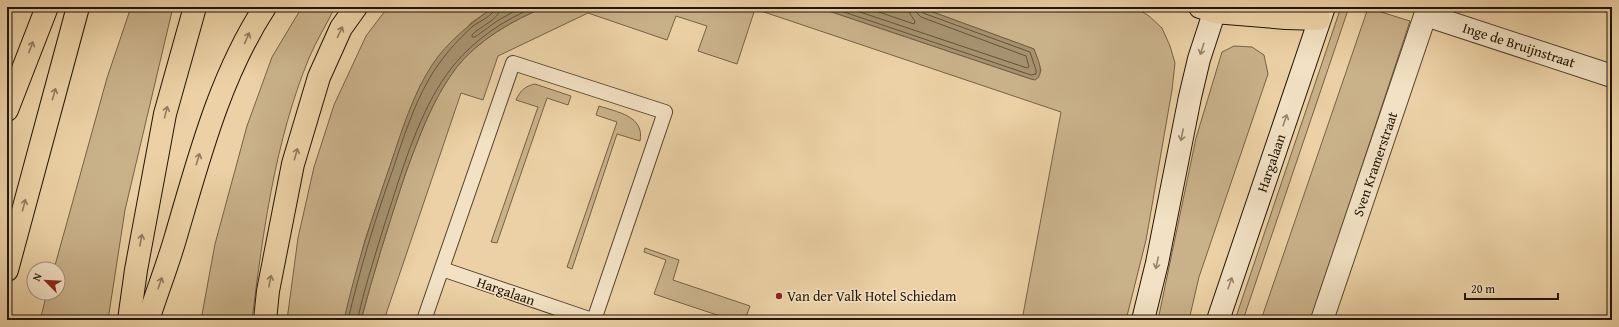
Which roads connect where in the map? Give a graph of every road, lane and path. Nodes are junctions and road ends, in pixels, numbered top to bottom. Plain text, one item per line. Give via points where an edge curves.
1 (47, 7) edge
2 (78, 7) edge
3 (195, 7) edge
4 (265, 7) edge
5 (356, 7) edge
6 (1300, 7) edge
7 (1210, 9) edge
8 (1427, 11) edge
9 (1321, 13) edge
10 (1612, 76) edge
11 (7, 110) edge
12 (442, 269) junction
13 (7, 270) edge
14 (129, 320) edge
15 (148, 320) edge
16 (265, 320) edge
17 (424, 320) edge
18 (593, 320) edge
19 (1143, 320) edge
20 (1218, 320) edge
21 (1322, 320) edge

11 -> 1 highway
13 -> 2 highway
14 -> 3 highway via 165,114
15 -> 4 highway via 198,158 222,92 250,30
16 -> 5 highway via 268,291 293,164 319,77 341,28
6 - 9 highway
7 - 9 highway via 1286,18
7 -> 19 main road
8 - 10 main road, Inge de Bruijnstraat
8 - 21 main road, Sven Kramerstraat
20 -> 9 main road, Hargalaan
12 - 17 lane
12 - 18 lane, Hargalaan
12 - 18 lane via 513,63 665,112

